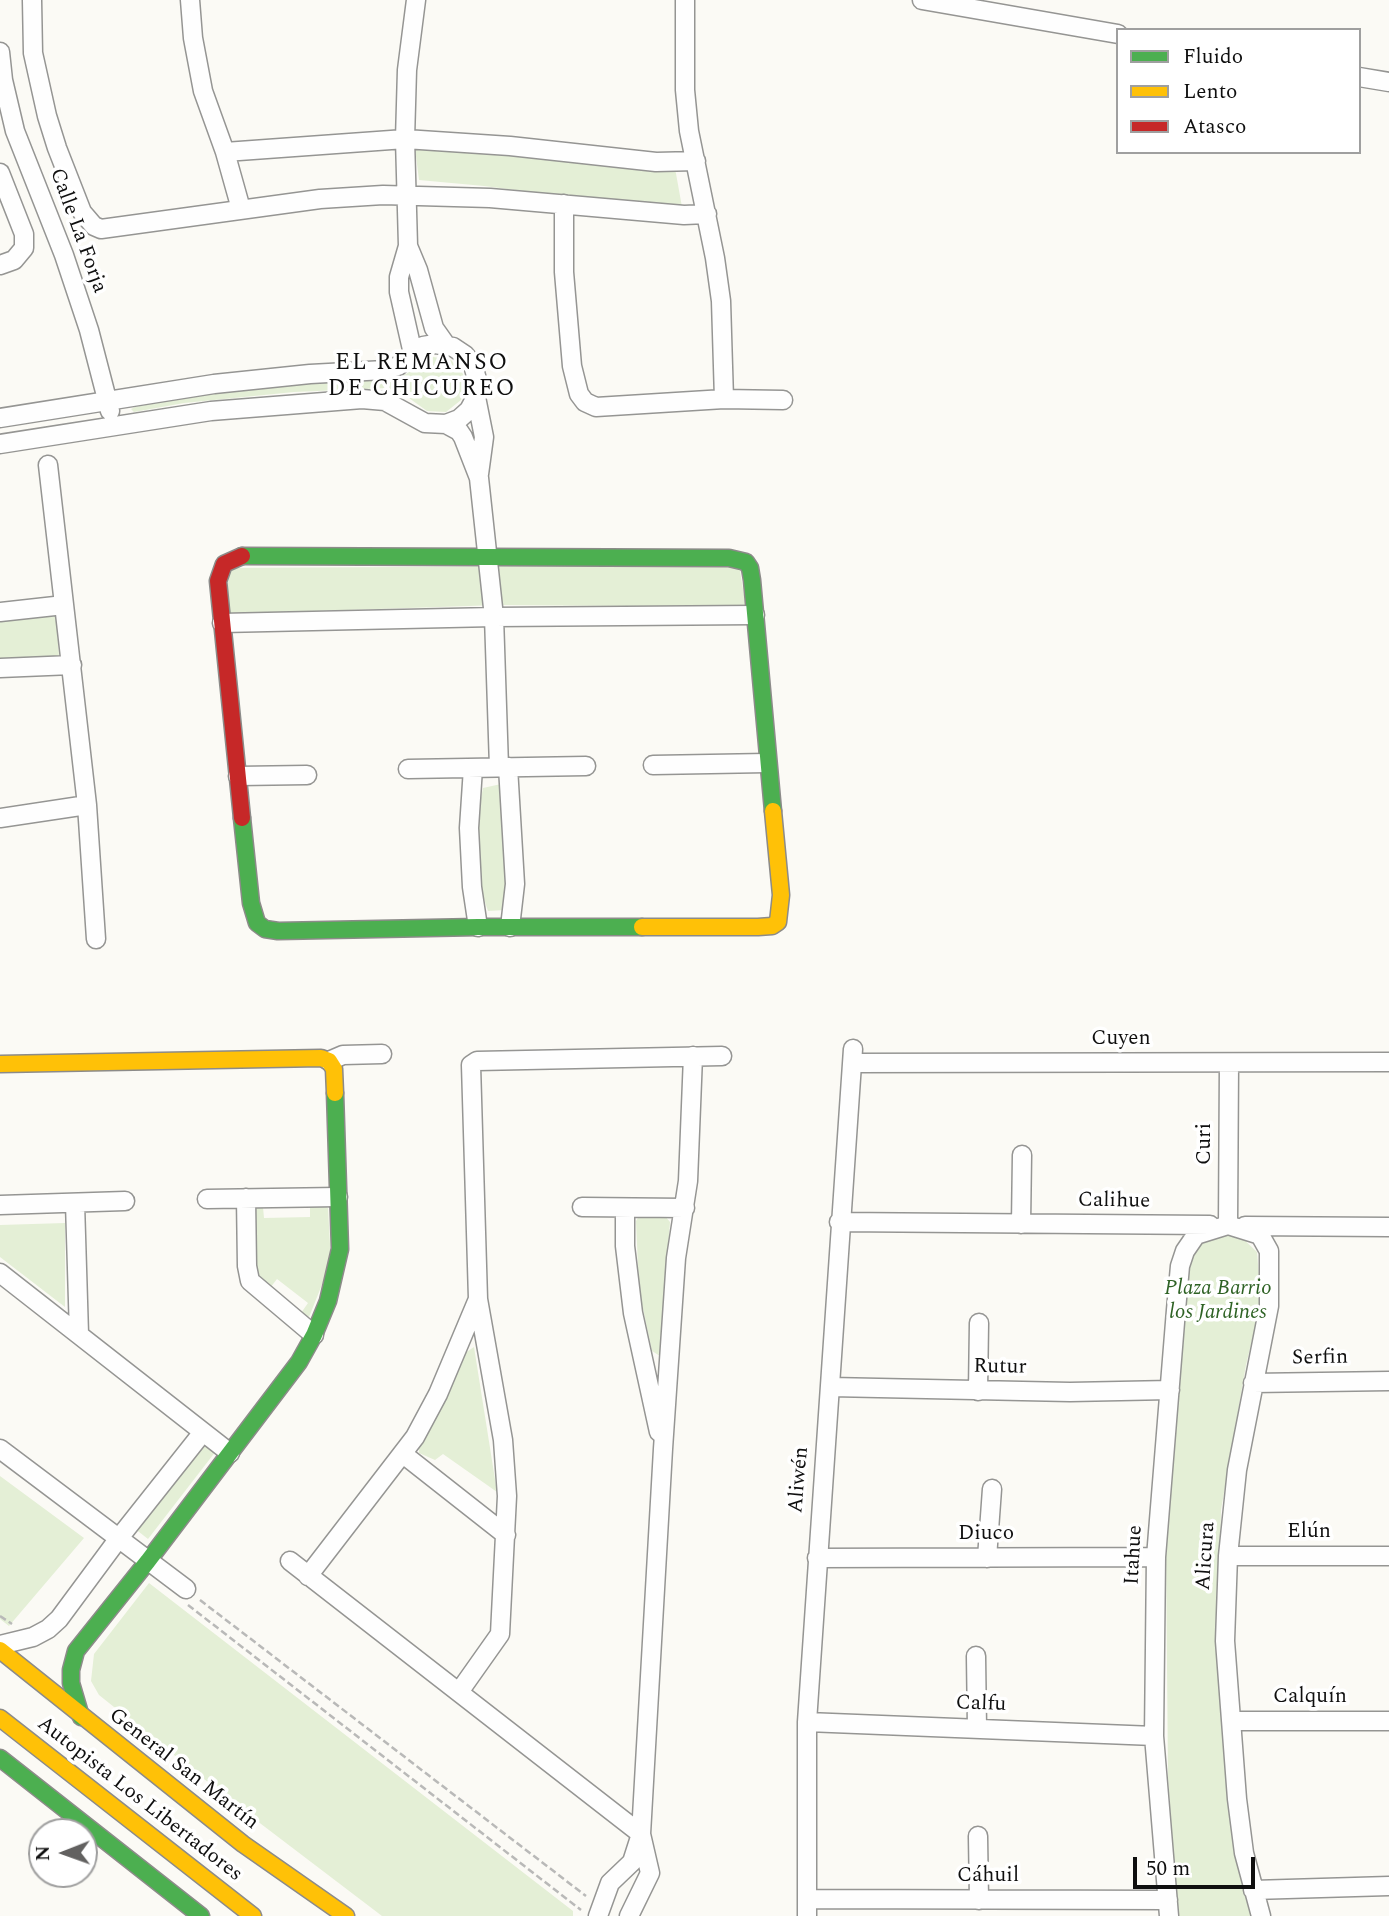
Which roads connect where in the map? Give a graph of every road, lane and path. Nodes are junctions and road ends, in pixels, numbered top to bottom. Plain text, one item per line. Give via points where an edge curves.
1 (32, 0) edge
2 (191, 0) edge
3 (416, 0) edge
4 (685, 0) edge
5 (922, 0) edge
6 (1116, 34) edge
7 (0, 52) edge
8 (1361, 77) edge
9 (1389, 82) edge
10 (405, 139) junction
11 (225, 152) junction
12 (696, 161) junction
13 (0, 173) edge
14 (405, 195) junction
15 (564, 204) junction
16 (241, 209) junction
17 (706, 214) junction
18 (408, 246) junction
19 (0, 265) edge
20 (446, 345) junction
21 (413, 354) junction
22 (476, 397) junction
23 (724, 399) junction
24 (107, 400) junction
25 (783, 400) dead end
26 (0, 418) edge
27 (446, 424) junction
28 (113, 425) junction
29 (0, 444) edge
30 (48, 466) dead end
31 (479, 478) junction
32 (488, 558) junction
33 (64, 605) junction
34 (0, 612) edge
35 (755, 615) junction
36 (494, 617) junction
37 (222, 623) junction
38 (72, 665) junction
39 (0, 668) edge
40 (767, 763) junction
41 (653, 765) dead end
42 (586, 766) dead end
43 (504, 767) junction
44 (473, 768) junction
45 (408, 769) dead end
46 (307, 775) dead end
47 (238, 776) junction
48 (87, 804) junction
49 (0, 818) edge
50 (478, 927) junction
51 (510, 927) junction
52 (96, 939) dead end
53 (382, 1054) dead end
54 (693, 1056) junction
55 (722, 1056) dead end
56 (853, 1056) joint
57 (329, 1061) junction
58 (1389, 1062) edge
59 (1229, 1063) junction
60 (0, 1064) edge
61 (1022, 1155) dead end
62 (338, 1197) junction
63 (246, 1198) junction
64 (207, 1199) dead end
65 (125, 1201) dead end
66 (75, 1203) junction
67 (0, 1205) edge
68 (582, 1207) dead end
69 (625, 1208) junction
70 (685, 1208) junction
71 (839, 1222) junction
72 (1021, 1224) junction
73 (1228, 1225) junction
74 (1389, 1227) edge
75 (0, 1273) edge
76 (478, 1299) junction
77 (979, 1323) dead end
78 (79, 1335) junction
79 (314, 1335) junction
80 (1389, 1381) edge
81 (1252, 1383) junction
82 (831, 1387) junction
83 (1170, 1390) junction
84 (978, 1391) junction
85 (203, 1432) junction
86 (0, 1449) edge
87 (663, 1449) junction
88 (230, 1453) junction
89 (403, 1454) junction
90 (992, 1489) dead end
91 (506, 1535) junction
92 (119, 1538) junction
93 (1156, 1556) junction
94 (1228, 1556) junction
95 (1389, 1556) edge
96 (817, 1558) junction
97 (987, 1558) junction
98 (148, 1561) junction
99 (290, 1561) dead end
100 (308, 1576) junction
101 (186, 1596) junction
102 (0, 1645) edge
103 (0, 1650) edge
104 (976, 1656) dead end
105 (459, 1692) junction
106 (81, 1717) junction
107 (0, 1718) edge
108 (807, 1721) junction
109 (1231, 1721) junction
110 (1389, 1721) edge
111 (977, 1728) junction
112 (1154, 1736) junction
113 (0, 1758) edge
114 (641, 1834) junction
115 (978, 1836) dead end
116 (610, 1883) junction
117 (1389, 1886) edge
118 (1254, 1890) junction
119 (979, 1899) junction
120 (807, 1908) edge
121 (1169, 1908) edge
122 (633, 1910) edge
123 (596, 1913) edge
124 (201, 1916) edge
125 (253, 1916) edge
126 (346, 1916) edge
127 (1261, 1916) edge

1 - 16 street via 40,95 82,212 93,226 102,229
2 - 11 street via 197,67
3 - 10 street via 407,69
4 - 12 street via 685,90
5 - 6 street
7 - 24 street, Calle La Forja via 15,131 64,255
8 - 9 street
10 - 11 street
10 - 12 street via 656,162
10 - 14 street
11 - 16 street
12 - 17 street
13 - 19 street via 24,234 24,248 14,260
14 - 15 street
14 - 16 street
14 - 18 street
15 - 17 street
15 - 23 street via 567,313 572,366 581,398 596,407
17 - 23 street via 721,300
18 - 20 street via 434,328
18 - 21 street via 399,292
20 - 21 street via 429,345
20 - 22 street via 460,351 473,365
21 - 24 street via 385,370 264,379
22 - 27 street via 465,415
22 - 31 street via 484,437
23 - 25 street
24 - 26 street
24 - 28 street, Calle La Forja
27 - 28 street via 425,423 385,401 362,398
27 - 31 street via 463,437
28 - 29 street
30 - 33 street
31 - 32 street
32 - 35 main road via 740,560 750,568
32 - 36 street
32 - 37 main road via 236,557 219,575
33 - 34 street
33 - 38 street
35 - 36 street
35 - 40 main road
36 - 37 street
36 - 43 street
37 - 47 main road
38 - 39 street
38 - 48 street
40 - 41 street
40 - 51 main road via 781,895 781,912 772,926
42 - 43 street
43 - 44 street
43 - 51 street via 515,884
44 - 45 street
44 - 50 street via 469,828
46 - 47 street
47 - 50 main road via 251,904 257,923 265,929
48 - 49 street
48 - 52 street
50 - 51 main road
53 - 57 street via 343,1055
54 - 55 street
54 - 70 street
54 - 76 street via 473,1063
56 - 59 street, Cuyen
56 - 71 street, Aliwén
57 - 60 main road
57 - 62 main road via 334,1069
58 - 59 street, Cuyen
59 - 73 street, Curi
61 - 72 street
62 - 63 street
62 - 79 main road via 338,1263
63 - 64 street
63 - 79 street via 250,1281
65 - 66 street
66 - 67 street
66 - 78 street
68 - 69 street
69 - 70 street
69 - 87 street via 634,1313
70 - 87 street via 676,1258
71 - 72 street, Calihue
71 - 82 street, Aliwén
72 - 73 street, Calihue
73 - 74 street, Calihue
73 - 81 street, Alicura via 1260,1235 1269,1251 1269,1306
73 - 83 street, Itahue via 1196,1235 1185,1251
75 - 78 street
76 - 89 street via 438,1394
76 - 91 street via 504,1448
77 - 84 street
78 - 85 street
79 - 88 main road
80 - 81 street, Serfin
81 - 94 street, Alicura
82 - 84 street, Rutur
82 - 96 street, Aliwén
83 - 84 street, Rutur
83 - 93 street, Itahue
85 - 88 street
85 - 92 street
86 - 92 street
87 - 114 street
88 - 98 main road
89 - 91 street
89 - 100 street
90 - 97 street
91 - 105 street via 500,1634
92 - 98 street
92 - 102 street via 48,1629
93 - 97 street, Diuco
93 - 112 street, Itahue
94 - 95 street, Elún
94 - 109 street, Alicura via 1225,1641
96 - 97 street, Diuco
96 - 108 street, Aliwén
98 - 101 street
98 - 106 main road via 76,1651 71,1683
99 - 100 street
100 - 105 street
101 - 123 path
101 - 123 path
103 - 106 main road, General San Martín
104 - 111 street
105 - 114 street
106 - 126 main road, General San Martín via 243,1844
107 - 125 main road, Autopista Los Libertadores
108 - 111 street, Calfu
108 - 120 street, Aliwén
109 - 110 street, Calquín
109 - 118 street, Alicura via 1244,1853
111 - 112 street, Calfu
112 - 121 street, Itahue
113 - 124 main road
114 - 116 street via 632,1861
114 - 122 street via 650,1873
115 - 119 street
116 - 122 street
116 - 123 street
117 - 118 street
118 - 127 street, Alicura
119 - 120 street, Cáhuil
119 - 121 street, Cáhuil

